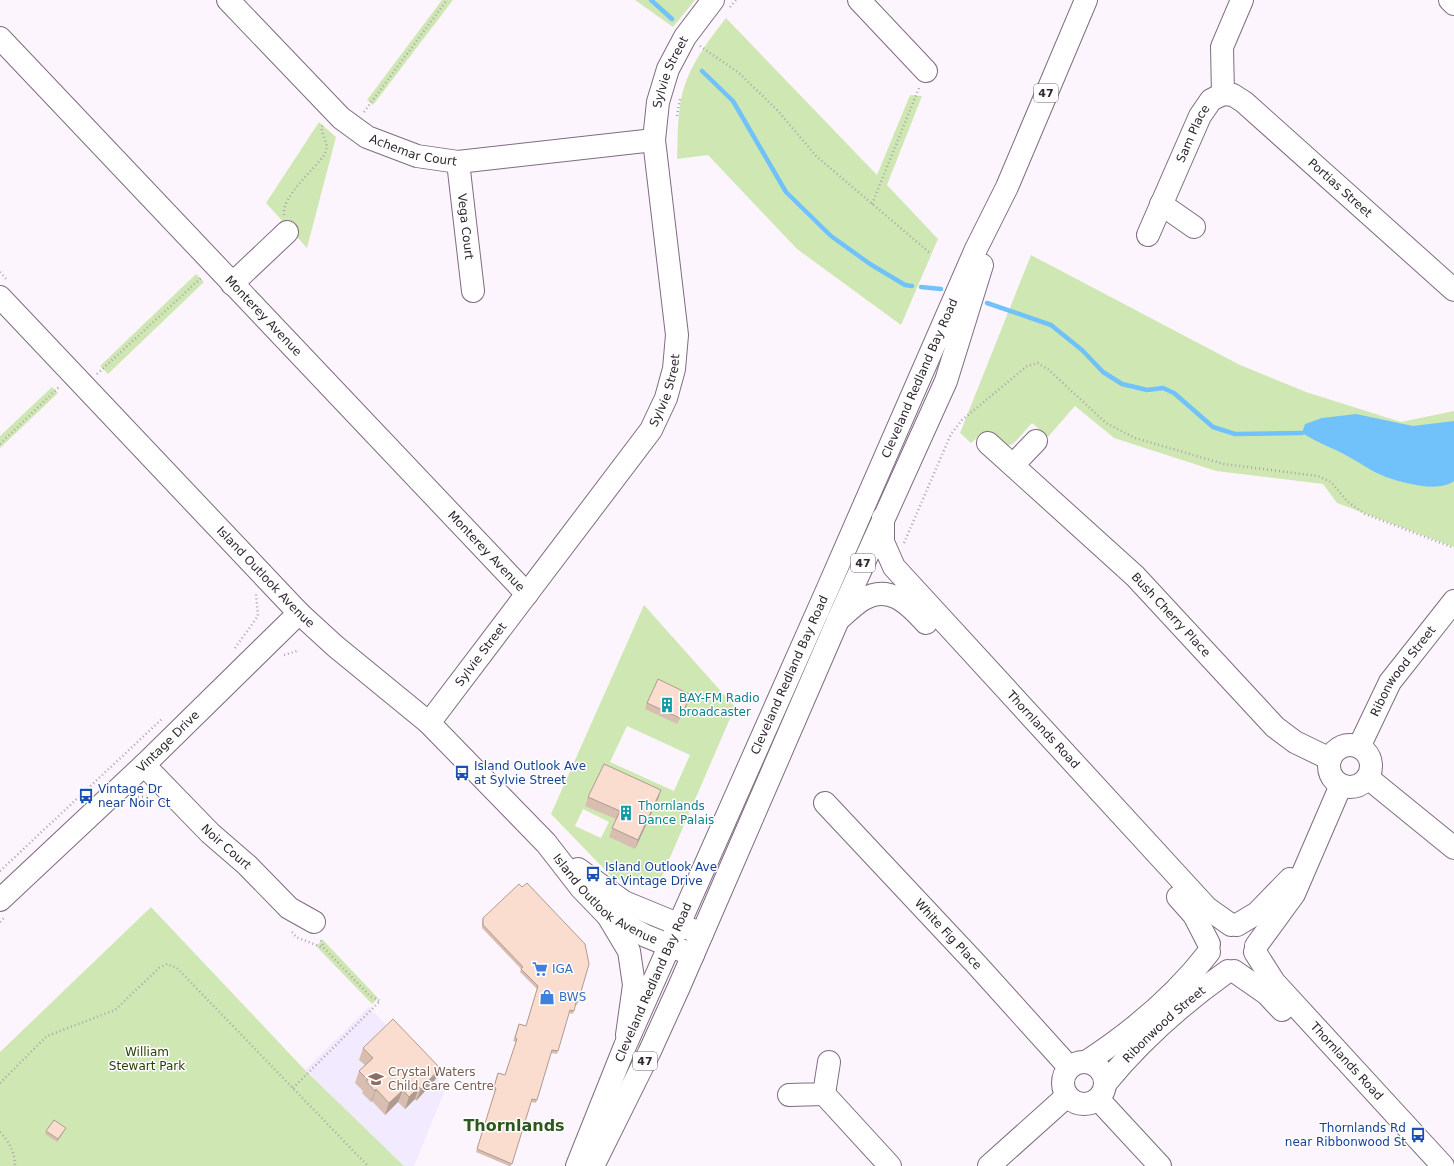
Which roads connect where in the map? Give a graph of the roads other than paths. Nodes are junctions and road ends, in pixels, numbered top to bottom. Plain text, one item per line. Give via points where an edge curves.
1 (228, 0) edge
2 (859, 0) edge
3 (1086, 0) edge
4 (1242, 0) edge
5 (1450, 0) edge
6 (1454, 4) edge
7 (720, 6) edge
8 (0, 38) edge
9 (926, 71) road end
10 (1223, 94) junction
11 (654, 140) junction
12 (458, 162) junction
13 (1007, 187) junction
14 (1161, 204) junction
15 (1194, 227) dead end
16 (287, 232) road end
17 (1148, 234) dead end
18 (232, 284) junction
19 (5, 290) edge
20 (1454, 290) edge
21 (473, 291) dead end
22 (946, 381) junction
23 (1036, 441) dead end
24 (988, 442) dead end
25 (1013, 465) junction
26 (874, 484) junction
27 (883, 518) junction
28 (527, 594) junction
29 (1454, 601) edge
30 (299, 613) junction
31 (838, 620) junction
32 (429, 723) junction
33 (1359, 747) junction
34 (1330, 759) junction
35 (144, 765) junction
36 (1368, 778) junction
37 (1341, 785) junction
38 (826, 803) dead end
39 (546, 843) junction
40 (1454, 848) edge
41 (1310, 857) junction
42 (0, 900) edge
43 (608, 916) junction
44 (314, 922) road end
45 (679, 925) junction
46 (1234, 925) junction
47 (702, 934) junction
48 (670, 945) junction
49 (1209, 948) junction
50 (1255, 949) junction
51 (693, 955) junction
52 (1231, 971) junction
53 (625, 1046) junction
54 (829, 1062) dead end
55 (1078, 1065) junction
56 (1101, 1092) junction
57 (824, 1094) junction
58 (789, 1095) dead end
59 (1067, 1096) junction
60 (576, 1166) edge
61 (593, 1166) edge
62 (890, 1166) edge
63 (989, 1166) edge
64 (1160, 1166) edge
65 (1425, 1166) edge
66 (1443, 1166) edge

1 - 12 main road, Achemar Court via 341,118 367,137 417,156
2 - 9 main road
3 - 13 main road, Cleveland Redland Bay Road / 47
4 - 10 main road, Sam Place via 1222,47
5 - 6 main road
7 - 11 main road, Sylvie Street via 696,44 668,69 658,102
8 - 18 main road, Monterey Avenue
10 - 14 main road, Sam Place via 1211,100 1200,116
10 - 20 main road, Portias Street via 1233,95 1244,102
11 - 12 main road, Achemar Court
11 - 28 main road, Sylvie Street via 677,335 674,369 666,398 651,430
12 - 21 main road, Vega Court
13 - 22 main road, Cleveland Redland Bay Road / 47
13 - 26 main road, Cleveland Redland Bay Road / 47 via 976,249
14 - 15 main road
14 - 17 main road, Sam Place
16 - 18 main road
18 - 28 main road, Monterey Avenue
19 - 30 main road, Island Outlook Avenue via 90,374
22 - 26 main road via 934,374 927,379 903,436
22 - 27 main road, Cleveland Redland Bay Road / 47
23 - 25 main road
24 - 25 main road, Bush Cherry Place
25 - 34 main road, Bush Cherry Place via 1136,576 1274,727 1294,742
26 - 45 main road, Cleveland Redland Bay Road / 47
27 - 31 main road, Cleveland Redland Bay Road / 47
27 - 46 main road, Thornlands Road via 883,542 894,567 1207,908
28 - 32 main road, Sylvie Street
29 - 33 main road, Ribonwood Street via 1390,682
30 - 32 main road, Island Outlook Avenue
30 - 35 main road, Vintage Drive
31 - 47 main road, Cleveland Redland Bay Road / 47
31 - 49 main road, Thornlands Road via 863,599 879,594 896,595 910,606 1194,915
32 - 39 main road, Island Outlook Avenue
33 - 34 main road via 1353,745 1339,748
33 - 36 main road via 1369,757 1371,772
34 - 37 main road via 1332,777
35 - 42 main road, Vintage Drive
35 - 44 main road, Noir Court via 210,833 247,865 289,908
36 - 37 main road via 1356,786
36 - 40 main road
37 - 41 main road
38 - 55 main road, White Fig Place via 977,965
39 - 43 main road, Island Outlook Avenue via 581,888
39 - 45 main road, Island Outlook Avenue via 624,902
41 - 46 main road via 1257,913
41 - 50 main road via 1294,894
43 - 48 main road, Island Outlook Avenue via 646,936
43 - 53 main road via 628,951 634,985
45 - 47 main road, Island Outlook Avenue
45 - 48 main road, Cleveland Redland Bay Road / 47
46 - 49 main road via 1221,927 1214,934
46 - 50 main road, Thornlands Road via 1246,929 1253,937
47 - 51 main road, Cleveland Redland Bay Road / 47
48 - 51 main road, Island Outlook Avenue
48 - 53 main road, Cleveland Redland Bay Road / 47
49 - 52 main road, Thornlands Road via 1216,964
49 - 55 main road, Ribonwood Street via 1191,975 1119,1040
50 - 52 main road via 1252,961 1244,968
50 - 66 main road, Thornlands Road via 1274,982
51 - 61 main road, Cleveland Redland Bay Road / 47 via 649,1053
52 - 56 main road, Ribonwood Street via 1201,990 1130,1054
52 - 65 main road, Thornlands Road via 1267,994
53 - 60 main road, Cleveland Redland Bay Road / 47
54 - 57 main road
55 - 56 main road via 1096,1066 1103,1074
55 - 59 main road via 1063,1081
56 - 59 main road via 1090,1103 1082,1104
56 - 64 main road
57 - 58 main road
57 - 62 main road
59 - 63 main road

